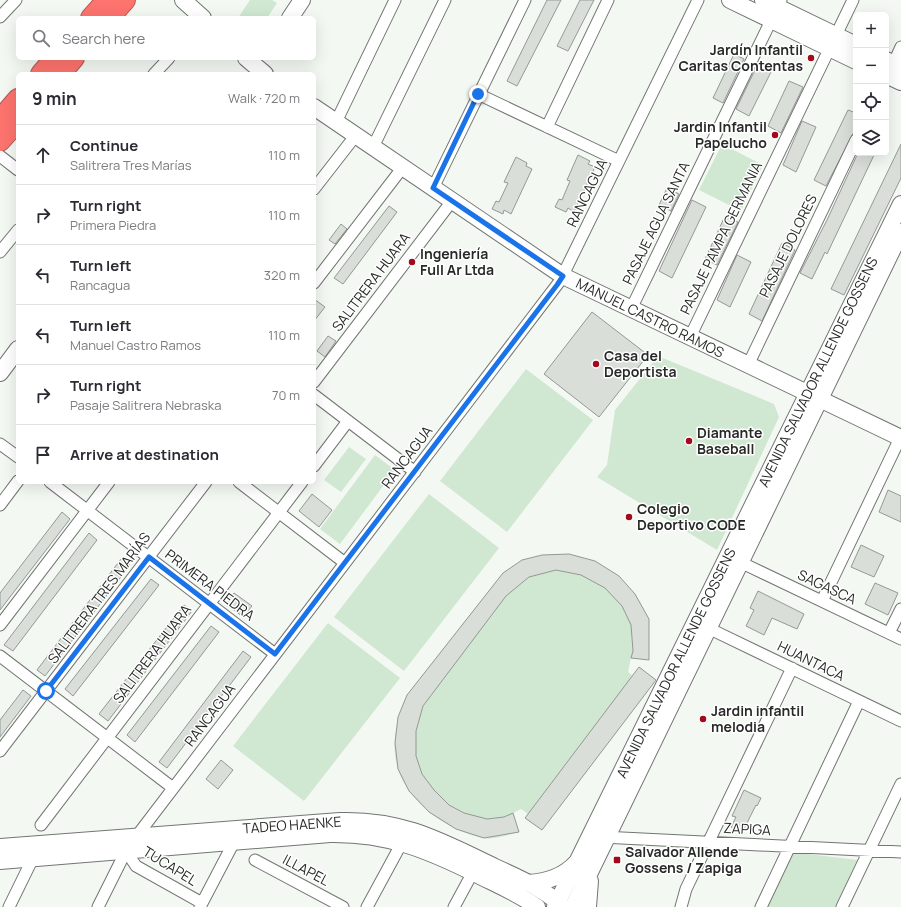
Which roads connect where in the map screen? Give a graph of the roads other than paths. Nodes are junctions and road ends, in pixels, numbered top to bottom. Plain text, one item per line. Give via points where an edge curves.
1 (16, 0) edge
2 (107, 0) edge
3 (125, 0) edge
4 (183, 0) edge
5 (302, 0) edge
6 (396, 0) edge
7 (445, 0) edge
8 (525, 0) edge
9 (608, 0) edge
10 (698, 0) edge
11 (730, 0) edge
12 (763, 0) edge
13 (853, 0) edge
14 (777, 9) edge
15 (93, 16) edge
16 (111, 16) edge
17 (201, 16) edge
18 (291, 16) edge
19 (0, 18) edge
20 (833, 42) junction
21 (853, 45) edge
22 (901, 47) edge
23 (853, 59) edge
24 (53, 60) edge
25 (72, 60) edge
26 (166, 60) edge
27 (891, 71) edge
28 (43, 72) edge
29 (62, 72) edge
30 (156, 72) edge
31 (478, 94) junction
32 (16, 101) edge
33 (316, 108) edge
34 (0, 120) edge
35 (336, 122) junction
36 (16, 123) edge
37 (547, 127) junction
38 (356, 135) junction
39 (0, 141) edge
40 (853, 146) edge
41 (373, 147) junction
42 (0, 156) edge
43 (619, 161) junction
44 (403, 167) junction
45 (16, 168) edge
46 (316, 187) edge
47 (433, 188) junction
48 (452, 201) junction
49 (901, 204) edge
50 (16, 232) edge
51 (901, 232) edge
52 (897, 251) edge
53 (0, 252) edge
54 (563, 276) junction
55 (316, 280) edge
56 (631, 309) junction
57 (690, 337) junction
58 (16, 352) edge
59 (748, 365) junction
60 (0, 373) edge
61 (316, 379) edge
62 (316, 397) edge
63 (813, 397) junction
64 (348, 421) junction
65 (901, 437) edge
66 (0, 444) edge
67 (16, 456) edge
68 (316, 463) edge
69 (415, 472) junction
70 (16, 484) edge
71 (53, 484) edge
72 (108, 484) edge
73 (204, 484) edge
74 (242, 484) edge
75 (301, 484) edge
76 (0, 505) edge
77 (88, 511) junction
78 (279, 513) junction
79 (149, 557) junction
80 (740, 562) junction
81 (345, 563) junction
82 (822, 601) junction
83 (210, 604) junction
84 (901, 609) edge
85 (0, 625) edge
86 (708, 628) junction
87 (889, 633) junction
88 (901, 639) edge
89 (275, 654) junction
90 (0, 656) edge
91 (792, 668) junction
92 (46, 691) junction
93 (859, 700) junction
94 (901, 721) edge
95 (107, 738) junction
96 (0, 751) edge
97 (901, 784) edge
98 (173, 788) junction
99 (41, 825) dead end
100 (406, 835) junction
101 (136, 837) junction
102 (599, 837) junction
103 (234, 842) junction
104 (709, 842) junction
105 (790, 846) junction
106 (0, 847) edge
107 (868, 850) junction
108 (126, 851) junction
109 (901, 852) edge
110 (33, 858) junction
111 (0, 860) edge
112 (256, 860) dead end
113 (586, 862) junction
114 (473, 872) junction
115 (528, 883) junction
116 (201, 905) edge
117 (562, 906) edge
118 (9, 907) edge
119 (98, 907) edge
120 (343, 907) edge
121 (367, 907) edge
122 (454, 907) edge
123 (537, 907) edge
124 (588, 907) edge
125 (682, 907) edge
126 (761, 907) edge
127 (842, 907) edge

1 - 19 street
2 - 15 highway
3 - 16 highway
4 - 17 main road
5 - 18 main road
6 - 35 street
7 - 41 street
8 - 31 street
9 - 37 street
10 - 43 street, RANCAGUA
11 - 14 main road
12 - 14 main road
13 - 20 street, PASAJE PAMPA GERMANIA
14 - 20 main road
14 - 56 street, PASAJE AGUA SANTA
20 - 21 main road
20 - 23 main road
20 - 57 street, PASAJE PAMPA GERMANIA
22 - 27 street
24 - 28 highway
25 - 29 highway
26 - 30 street
31 - 37 street
31 - 47 street
32 - 34 highway
33 - 35 main road, MANUEL CASTRO RAMOS
35 - 38 main road, MANUEL CASTRO RAMOS
36 - 39 highway
37 - 43 street
38 - 41 main road, MANUEL CASTRO RAMOS
38 - 46 street
40 - 59 street, PASAJE DOLORES
41 - 44 main road, MANUEL CASTRO RAMOS
42 - 45 street
43 - 54 street, RANCAGUA
44 - 47 main road, MANUEL CASTRO RAMOS
44 - 55 street
47 - 48 main road, MANUEL CASTRO RAMOS
48 - 54 main road, MANUEL CASTRO RAMOS
48 - 61 street, SALITRERA HUARA
49 - 63 main road, AVENIDA SALVADOR ALLENDE GOSSENS
50 - 53 street
51 - 52 main road, AVENIDA SALVADOR ALLENDE GOSSENS
52 - 63 main road, AVENIDA SALVADOR ALLENDE GOSSENS
54 - 56 main road, MANUEL CASTRO RAMOS
54 - 69 street, RANCAGUA
56 - 57 main road, MANUEL CASTRO RAMOS
57 - 59 main road, MANUEL CASTRO RAMOS
58 - 60 main road
59 - 63 main road, MANUEL CASTRO RAMOS
62 - 64 street
63 - 65 main road, MANUEL CASTRO RAMOS
63 - 80 main road, AVENIDA SALVADOR ALLENDE GOSSENS
63 - 102 main road, AVENIDA SALVADOR ALLENDE GOSSENS
64 - 68 street
64 - 69 street
65 - 82 street
66 - 67 street
69 - 81 street, RANCAGUA
70 - 76 street
71 - 77 street, PRIMERA PIEDRA
72 - 77 street
73 - 79 street, SALITRERA TRES MARÍAS
74 - 78 street
75 - 78 street, SALITRERA HUARA
77 - 79 street, PRIMERA PIEDRA
77 - 85 street
78 - 81 street
78 - 83 street, SALITRERA HUARA
79 - 83 street, PRIMERA PIEDRA
79 - 92 street, SALITRERA TRES MARÍAS
80 - 82 street, SAGASCA
80 - 86 main road, AVENIDA SALVADOR ALLENDE GOSSENS
81 - 89 street, RANCAGUA
82 - 87 street, SAGASCA
83 - 89 street, PRIMERA PIEDRA
83 - 95 street, SALITRERA HUARA
84 - 87 street
86 - 91 street, HUANTACA
86 - 102 main road, AVENIDA SALVADOR ALLENDE GOSSENS
87 - 88 street, SAGASCA
89 - 98 street, RANCAGUA
90 - 92 street
91 - 93 street, HUANTACA
91 - 104 street
92 - 95 street
92 - 96 street, SALITRERA TRES MARÍAS
93 - 94 street, HUANTACA
93 - 105 street
95 - 98 street
95 - 99 street, SALITRERA HUARA
97 - 107 street
98 - 101 street, RANCAGUA
100 - 101 main road, TADEO HAENKE via 380,822 340,821
100 - 103 main road, TADEO HAENKE via 346,834
100 - 114 main road, TADEO HAENKE via 430,852
100 - 115 main road, TADEO HAENKE via 438,840
100 - 121 street
101 - 106 main road, TADEO HAENKE
101 - 108 street, RANCAGUA
102 - 104 street, ZAPIGA
102 - 113 main road, AVENIDA SALVADOR ALLENDE GOSSENS
103 - 108 main road, TADEO HAENKE
103 - 116 street
104 - 105 street, ZAPIGA
104 - 125 street via 683,894
105 - 107 street, ZAPIGA
105 - 126 street
107 - 109 street, ZAPIGA
107 - 127 street
108 - 110 main road, TADEO HAENKE
108 - 116 street, TUCAPEL via 136,866
108 - 119 street, RANCAGUA
110 - 111 main road, TADEO HAENKE
110 - 118 street
112 - 120 street, ILLAPEL
113 - 115 main road via 553,879
113 - 117 main road, AVENIDA SALVADOR ALLENDE GOSSENS
113 - 124 main road
114 - 122 street
114 - 123 main road, TADEO HAENKE
115 - 117 main road, TADEO HAENKE

